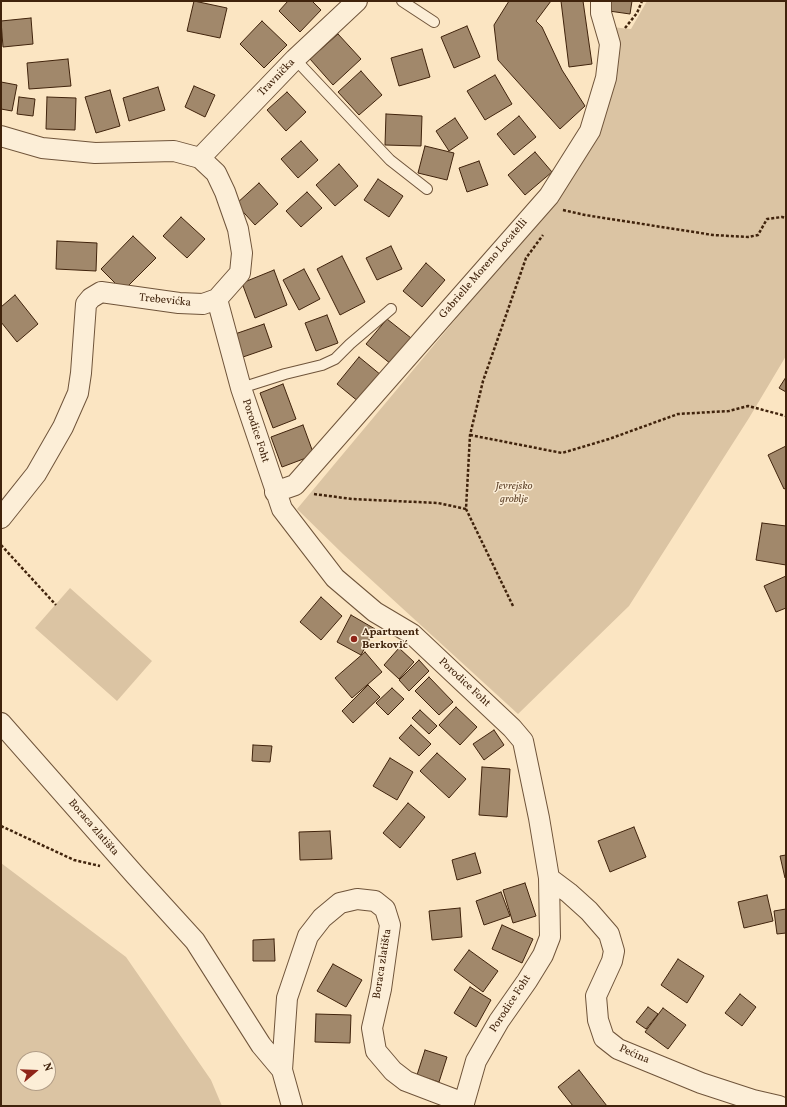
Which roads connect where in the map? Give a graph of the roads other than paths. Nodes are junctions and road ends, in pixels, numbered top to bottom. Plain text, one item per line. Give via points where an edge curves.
1 (357, 1) edge
2 (402, 1) edge
3 (601, 1) edge
4 (434, 22) dead end
5 (295, 59) junction
6 (1, 136) edge
7 (200, 158) junction
8 (427, 189) dead end
9 (217, 299) junction
10 (391, 309) dead end
11 (241, 388) junction
12 (282, 490) junction
13 (1, 518) edge
14 (1, 723) edge
15 (549, 878) junction
16 (282, 1070) junction
17 (464, 1104) edge
18 (292, 1106) edge
19 (779, 1106) edge

1 - 5 street, Travnička
2 - 4 lane
3 - 12 street, Gabrielle Moreno Locatelli via 601,13 610,44 606,78 590,131 582,144 548,196 295,485
5 - 7 street, Travnička
5 - 8 lane via 390,160
6 - 7 street via 42,148 95,153 174,151
7 - 9 street via 216,173 225,192 234,213 242,254 240,273
9 - 11 street, Porodice Foht
9 - 13 street, Trebevićka via 203,304 179,304 101,292 91,298 86,304 78,393 63,427 36,474
10 - 11 lane via 336,359
11 - 12 street, Porodice Foht
12 - 15 street, Porodice Foht via 282,509 334,578 375,612 412,634 523,741
14 - 16 street, Boraca zlatišta via 195,941 261,1045
15 - 17 street, Porodice Foht via 550,937 535,968 499,1021 476,1061
15 - 19 street, Pećina via 589,911 609,934 614,951 612,961 596,996 598,1020 604,1038 618,1049 701,1083
16 - 17 street, Boraca zlatišta via 287,998 308,936 322,918 340,903 358,899 375,901 385,909 390,925 381,989 372,1028 376,1051 393,1071 406,1080
16 - 18 street, Boraca zlatišta

